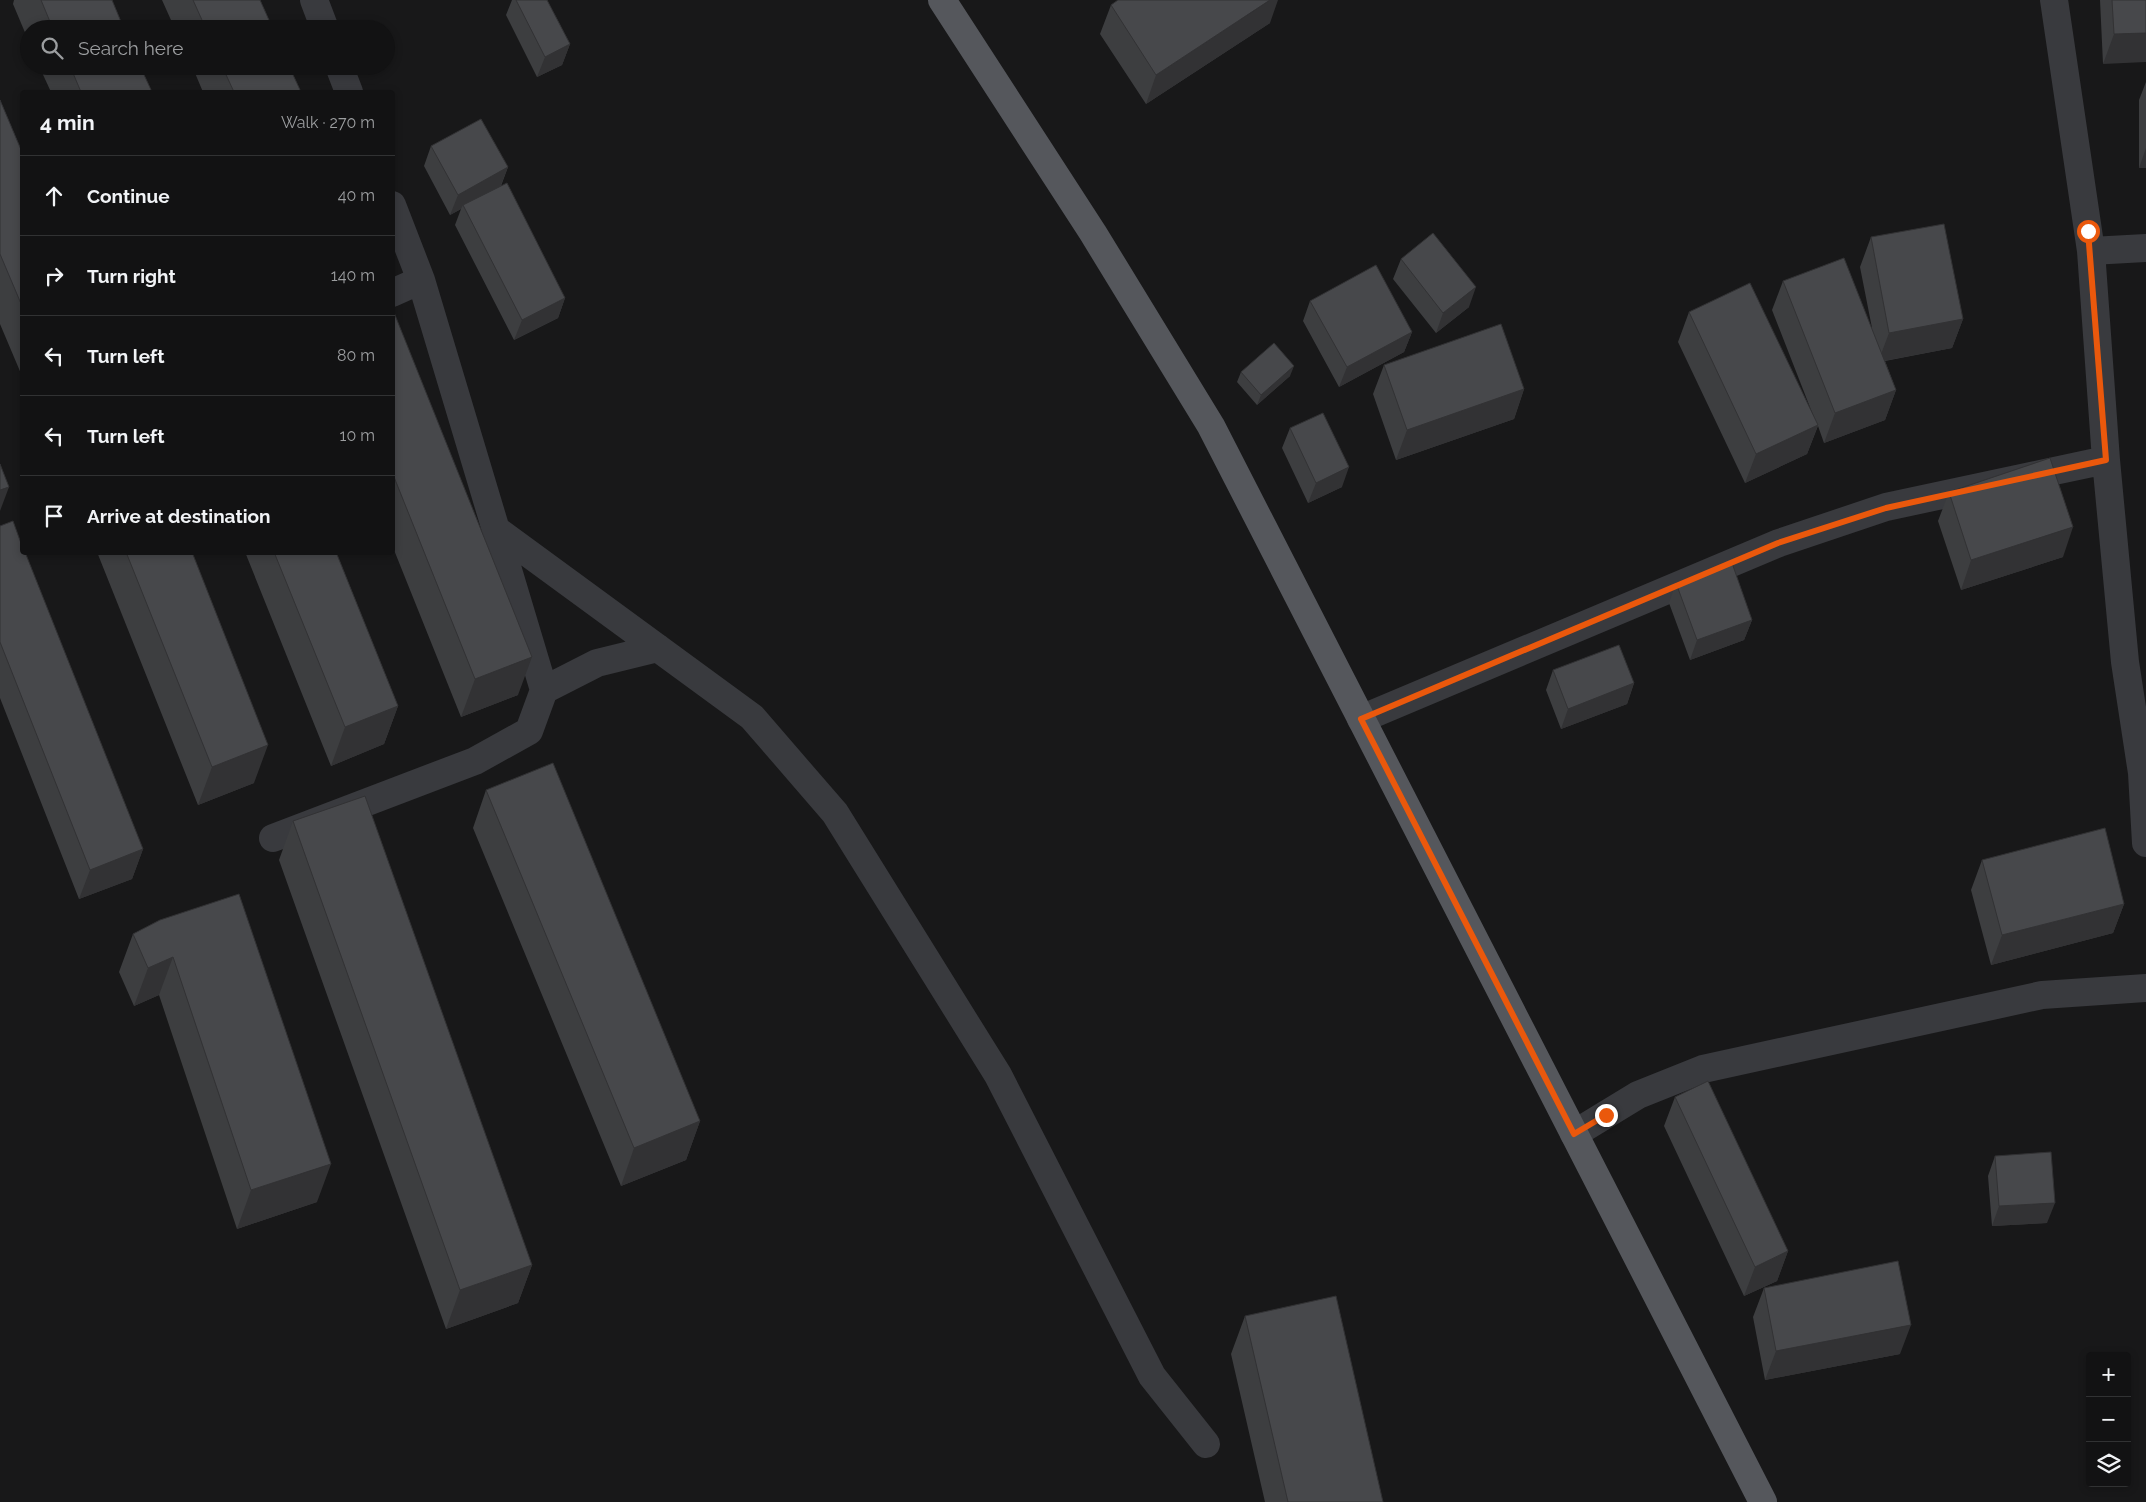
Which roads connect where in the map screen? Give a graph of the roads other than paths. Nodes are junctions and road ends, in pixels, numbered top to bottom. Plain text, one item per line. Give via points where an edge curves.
1 (314, 0) edge
2 (942, 0) edge
3 (2054, 0) edge
4 (322, 20) edge
5 (343, 75) edge
6 (349, 90) edge
7 (395, 214) edge
8 (2146, 248) edge
9 (2091, 251) junction
10 (421, 280) junction
11 (395, 292) edge
12 (2106, 460) junction
13 (498, 531) junction
14 (658, 648) junction
15 (544, 690) junction
16 (1361, 719) junction
17 (273, 838) dead end
18 (2146, 842) edge
19 (2146, 988) edge
20 (1574, 1134) junction
21 (1206, 1444) dead end
22 (1763, 1502) edge

1 - 4 street
2 - 16 main road via 1093,233 1211,426
3 - 9 street
5 - 6 street
7 - 10 street
8 - 9 street
9 - 12 street
10 - 11 street
10 - 13 street
12 - 16 street via 1886,508 1778,543
12 - 18 street via 2125,662 2142,774
13 - 14 street
13 - 15 street
14 - 15 street via 597,662
14 - 21 street via 752,717 835,813 998,1076 1152,1376
15 - 17 street via 529,731 475,761
16 - 20 main road
19 - 20 street via 2042,996 1703,1069 1638,1095
20 - 22 main road

